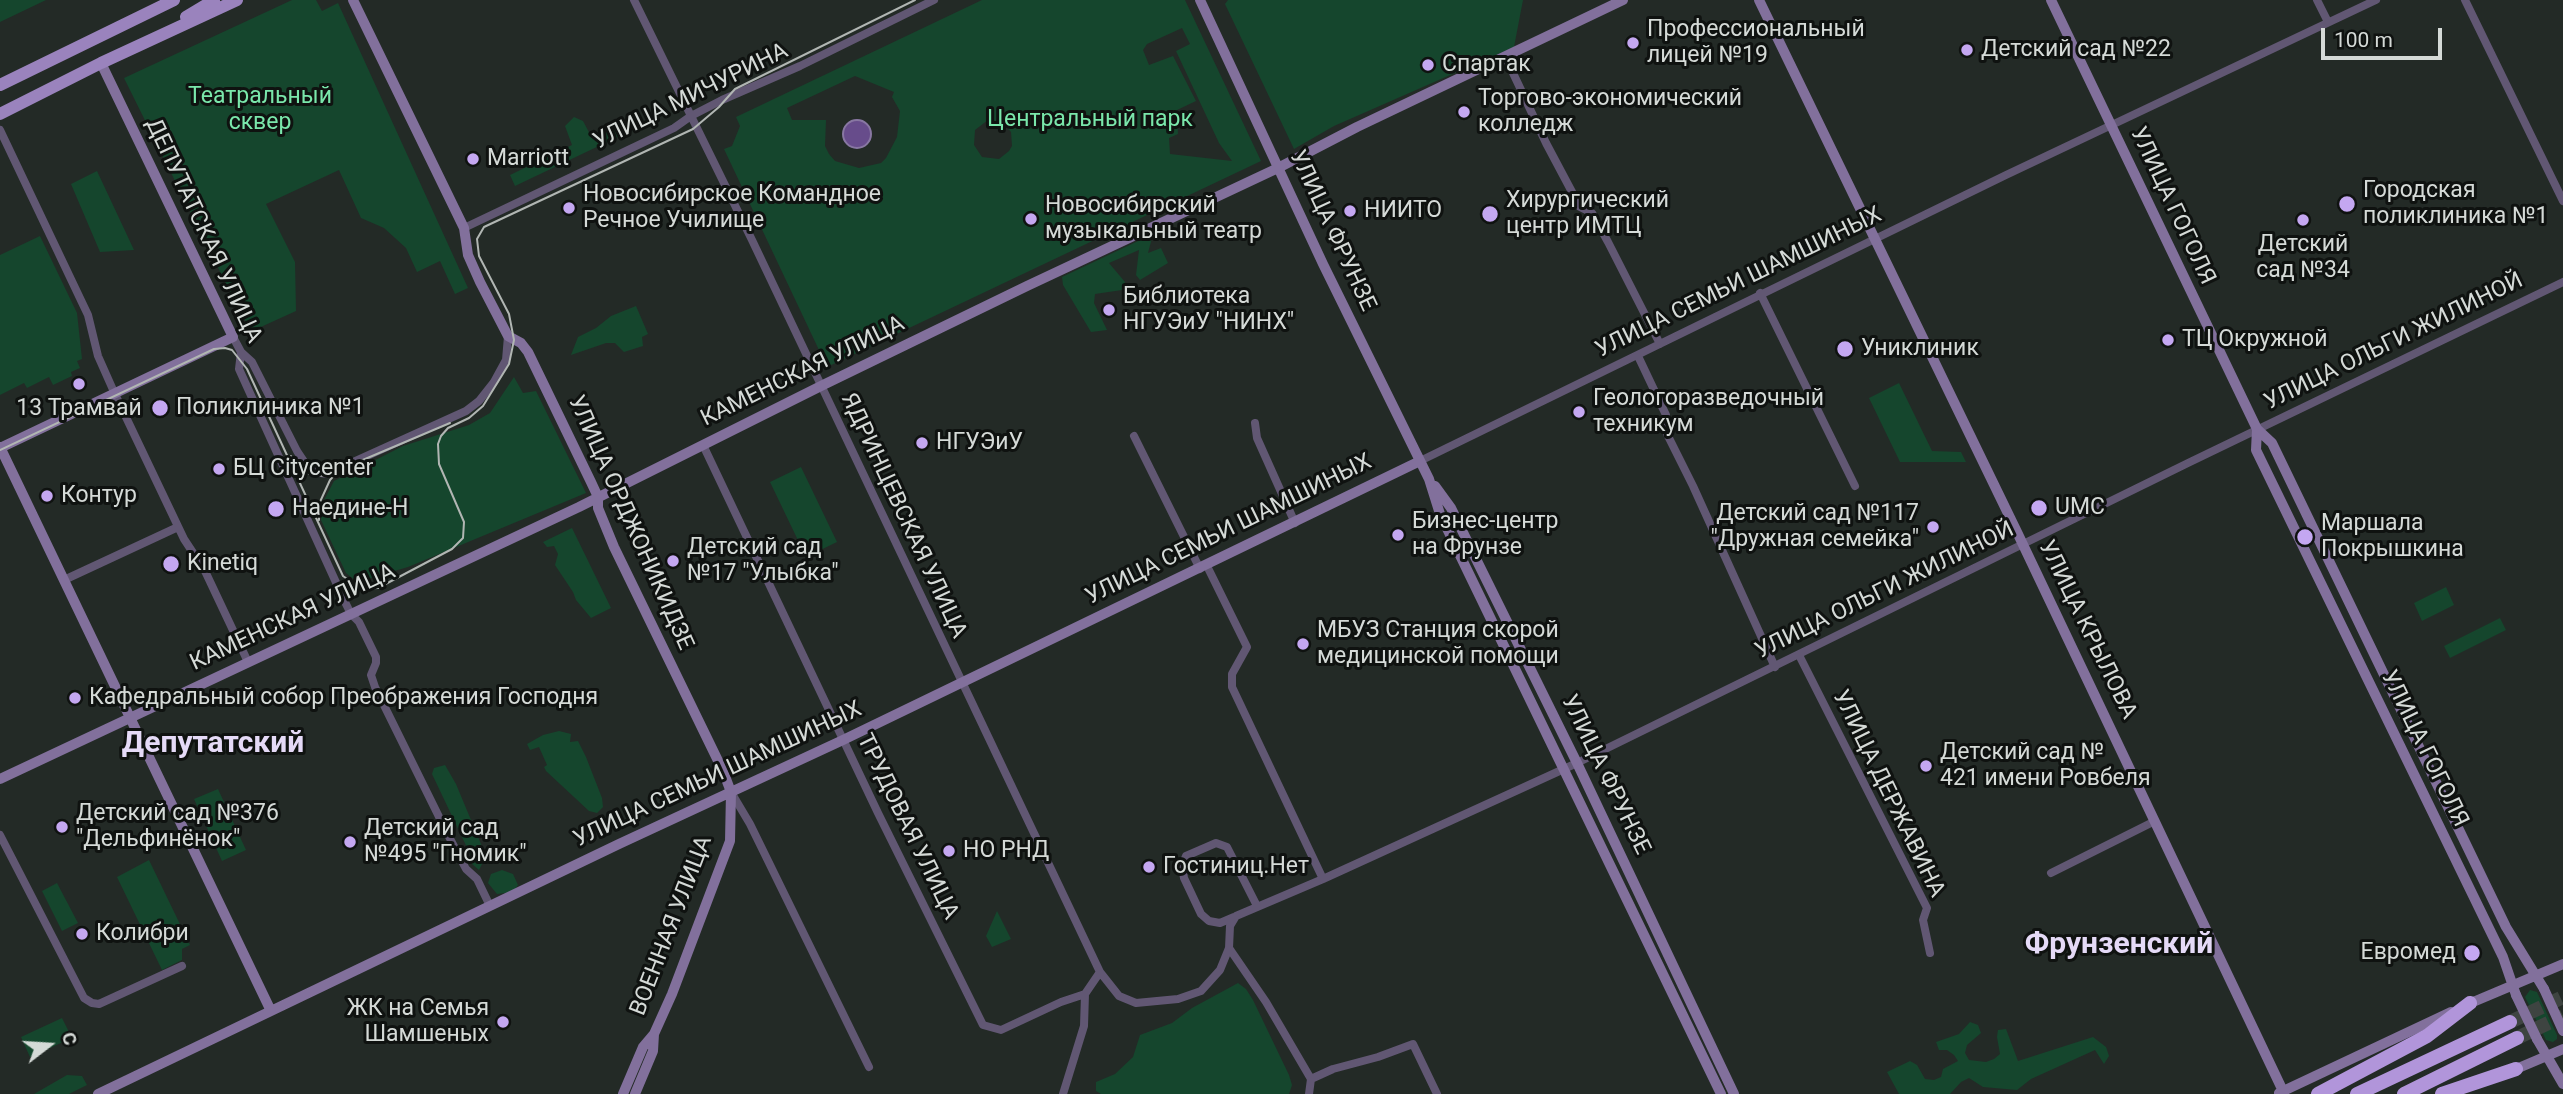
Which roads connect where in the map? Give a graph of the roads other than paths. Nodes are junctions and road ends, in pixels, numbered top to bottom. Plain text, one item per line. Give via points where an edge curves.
1 (174, 0) edge
2 (214, 0) edge
3 (237, 0) edge
4 (353, 0) edge
5 (634, 0) edge
6 (914, 0) edge
7 (934, 0) edge
8 (1200, 0) edge
9 (1623, 0) edge
10 (1759, 0) edge
11 (2051, 0) edge
12 (2317, 0) edge
13 (2376, 0) edge
14 (2465, 0) edge
15 (913, 10) junction
16 (2328, 22) junction
17 (154, 38) junction
18 (1505, 56) junction
19 (102, 63) junction
20 (0, 85) edge
21 (0, 114) edge
22 (691, 116) junction
23 (2110, 125) junction
24 (0, 130) edge
25 (1279, 168) junction
26 (2563, 201) edge
27 (464, 228) junction
28 (1875, 240) junction
29 (2563, 282) edge
30 (1760, 293) junction
31 (508, 336) junction
32 (233, 337) junction
33 (1660, 344) junction
34 (241, 352) junction
35 (1638, 356) junction
36 (821, 386) junction
37 (114, 392) junction
38 (1255, 423) dead end
39 (2257, 429) junction
40 (1134, 436) dead end
41 (703, 445) junction
42 (0, 447) edge
43 (1420, 461) junction
44 (1429, 478) junction
45 (1855, 486) dead end
46 (598, 498) junction
47 (1295, 523) junction
48 (178, 527) junction
49 (2023, 544) junction
50 (1203, 567) junction
51 (64, 580) junction
52 (351, 614) junction
53 (1799, 655) junction
54 (248, 662) junction
55 (1775, 667) junction
56 (961, 683) junction
57 (131, 718) junction
58 (843, 740) junction
59 (1577, 763) junction
60 (1565, 768) junction
61 (0, 779) edge
62 (731, 792) junction
63 (2155, 821) junction
64 (0, 835) edge
65 (2051, 873) dead end
66 (1323, 879) junction
67 (490, 906) junction
68 (1257, 906) junction
69 (1236, 916) junction
70 (1229, 948) junction
71 (1930, 953) dead end
72 (2563, 964) edge
73 (182, 965) dead end
74 (1100, 972) junction
75 (2536, 976) junction
76 (2514, 991) junction
77 (1085, 994) junction
78 (2470, 1003) junction
79 (271, 1011) junction
80 (2510, 1023) tunnel mouth
81 (2563, 1031) edge
82 (654, 1034) junction
83 (2516, 1038) tunnel mouth
84 (2563, 1049) edge
85 (2546, 1056) junction
86 (869, 1067) dead end
87 (2516, 1069) junction
88 (1311, 1079) junction
89 (2563, 1084) edge
90 (2280, 1092) edge
91 (98, 1094) edge
92 (623, 1094) edge
93 (635, 1094) edge
94 (1063, 1094) edge
95 (1309, 1094) edge
96 (1437, 1094) edge
97 (1721, 1094) edge
98 (1734, 1094) edge
99 (2318, 1094) edge
100 (2357, 1094) edge
101 (2404, 1094) edge
102 (2442, 1094) edge
103 (2466, 1094) edge

1 - 20 main road
2 - 17 main road
3 - 17 main road
4 - 27 street, УЛИЦА ОРДЖОНИКИДЗЕ
5 - 22 street, ЯДРИНЦЕВСКАЯ УЛИЦА
6 - 15 street
7 - 15 street, УЛИЦА МИЧУРИНА
8 - 25 street, УЛИЦА ФРУНЗЕ
9 - 18 street, КАМЕНСКАЯ УЛИЦА
10 - 28 street, УЛИЦА КРЫЛОВА
11 - 23 street, УЛИЦА ГОГОЛЯ
12 - 16 street
13 - 16 street, УЛИЦА СЕМЬИ ШАМШИНЫХ
14 - 26 street
15 - 22 street, УЛИЦА МИЧУРИНА
16 - 23 street, УЛИЦА СЕМЬИ ШАМШИНЫХ
17 - 19 main road
18 - 25 street, КАМЕНСКАЯ УЛИЦА
18 - 33 street via 1580,207 1592,213
19 - 21 main road
19 - 32 street, ДЕПУТАТСКАЯ УЛИЦА
22 - 27 street, УЛИЦА МИЧУРИНА
22 - 36 street, ЯДРИНЦЕВСКАЯ УЛИЦА
23 - 28 street, УЛИЦА СЕМЬИ ШАМШИНЫХ
23 - 39 street, УЛИЦА ГОГОЛЯ
24 - 37 street via 88,315 98,356
25 - 36 street, КАМЕНСКАЯ УЛИЦА
25 - 43 street, УЛИЦА ФРУНЗЕ
27 - 31 street, УЛИЦА ОРДЖОНИКИДЗЕ via 468,255
28 - 30 street, УЛИЦА СЕМЬИ ШАМШИНЫХ
28 - 49 street, УЛИЦА КРЫЛОВА
29 - 39 street, УЛИЦА ОЛЬГИ ЖИЛИНОЙ
30 - 33 street, УЛИЦА СЕМЬИ ШАМШИНЫХ
30 - 45 street
31 - 34 street via 506,360 494,382 466,411 327,474 307,466 252,362
31 - 46 street, УЛИЦА ОРДЖОНИКИДЗЕ via 528,352
32 - 34 street, ДЕПУТАТСКАЯ УЛИЦА
32 - 37 street
33 - 35 street, УЛИЦА СЕМЬИ ШАМШИНЫХ
34 - 52 street, ДЕПУТАТСКАЯ УЛИЦА via 239,369
35 - 43 street, УЛИЦА СЕМЬИ ШАМШИНЫХ
35 - 55 street via 1666,415 1667,434
36 - 41 street, КАМЕНСКАЯ УЛИЦА
36 - 56 street, ЯДРИНЦЕВСКАЯ УЛИЦА
37 - 42 street
37 - 48 street
38 - 47 street via 1257,438
39 - 49 street, УЛИЦА ОЛЬГИ ЖИЛИНОЙ
39 - 75 street, УЛИЦА ГОГОЛЯ via 2272,443 2500,915
39 - 76 street, УЛИЦА ГОГОЛЯ via 2256,450 2503,957
40 - 50 street
41 - 46 street, КАМЕНСКАЯ УЛИЦА
41 - 58 street, ТРУДОВАЯ УЛИЦА
42 - 51 street
43 - 44 street, УЛИЦА ФРУНЗЕ
43 - 47 street, УЛИЦА СЕМЬИ ШАМШИНЫХ
44 - 59 street, УЛИЦА ФРУНЗЕ via 1451,508
44 - 60 street, УЛИЦА ФРУНЗЕ via 1440,514
46 - 52 street, КАМЕНСКАЯ УЛИЦА
46 - 62 street, УЛИЦА ОРДЖОНИКИДЗЕ via 614,547
47 - 50 street, УЛИЦА СЕМЬИ ШАМШИНЫХ
48 - 51 street
48 - 54 street
49 - 53 street, УЛИЦА ОЛЬГИ ЖИЛИНОЙ
49 - 63 street, УЛИЦА КРЫЛОВА
50 - 56 street, УЛИЦА СЕМЬИ ШАМШИНЫХ
50 - 66 street via 1247,647 1232,674 1232,687
51 - 57 street
52 - 54 street, КАМЕНСКАЯ УЛИЦА
52 - 67 street, ДЕПУТАТСКАЯ УЛИЦА via 376,657 371,675 388,715 466,869 477,879
53 - 55 street, УЛИЦА ОЛЬГИ ЖИЛИНОЙ
53 - 71 street, УЛИЦА ДЕРЖАВИНА via 1927,908 1923,920
54 - 57 street, КАМЕНСКАЯ УЛИЦА
55 - 59 street, УЛИЦА ОЛЬГИ ЖИЛИНОЙ
56 - 58 street, УЛИЦА СЕМЬИ ШАМШИНЫХ
56 - 74 street, ЯДРИНЦЕВСКАЯ УЛИЦА
57 - 61 street, КАМЕНСКАЯ УЛИЦА
57 - 79 street
58 - 62 street, УЛИЦА СЕМЬИ ШАМШИНЫХ
58 - 77 street, ТРУДОВАЯ УЛИЦА via 983,1025 1001,1030
59 - 60 street, УЛИЦА ОЛЬГИ ЖИЛИНОЙ
59 - 98 street, УЛИЦА ФРУНЗЕ
60 - 66 street, УЛИЦА ОЛЬГИ ЖИЛИНОЙ
60 - 97 street, УЛИЦА ФРУНЗЕ
62 - 67 street, УЛИЦА СЕМЬИ ШАМШИНЫХ
62 - 82 street, ВОЕННАЯ УЛИЦА via 730,841
62 - 86 street, УЛИЦА ОРДЖОНИКИДЗЕ
63 - 65 street
63 - 90 street, УЛИЦА КРЫЛОВА
64 - 73 street via 84,998 99,1004
66 - 68 street, УЛИЦА ОЛЬГИ ЖИЛИНОЙ
67 - 79 street, УЛИЦА СЕМЬИ ШАМШИНЫХ
68 - 69 street, УЛИЦА ОЛЬГИ ЖИЛИНОЙ
68 - 69 street via 1227,847 1216,843 1186,856 1184,878 1201,914 1220,923
69 - 70 street, ЯДРИНЦЕВСКАЯ УЛИЦА via 1230,926
70 - 74 street, ЯДРИНЦЕВСКАЯ УЛИЦА via 1220,970 1201,991 1178,999 1128,1001
70 - 88 street
72 - 75 street
74 - 77 street
75 - 76 street
75 - 81 street, УЛИЦА ГОГОЛЯ, bridge
76 - 78 street
76 - 85 street, УЛИЦА ГОГОЛЯ, bridge
77 - 94 street via 1084,1026
78 - 90 street
78 - 99 highway via 2427,1036
79 - 91 street, УЛИЦА СЕМЬИ ШАМШИНЫХ
80 - 100 highway
82 - 92 street, ВОЕННАЯ УЛИЦА via 643,1047
82 - 93 street, ВОЕННАЯ УЛИЦА via 653,1051
83 - 101 highway
84 - 85 street
85 - 87 street
85 - 89 street, УЛИЦА ГОГОЛЯ
87 - 102 highway
87 - 103 street
88 - 95 street
88 - 96 street via 1413,1044

